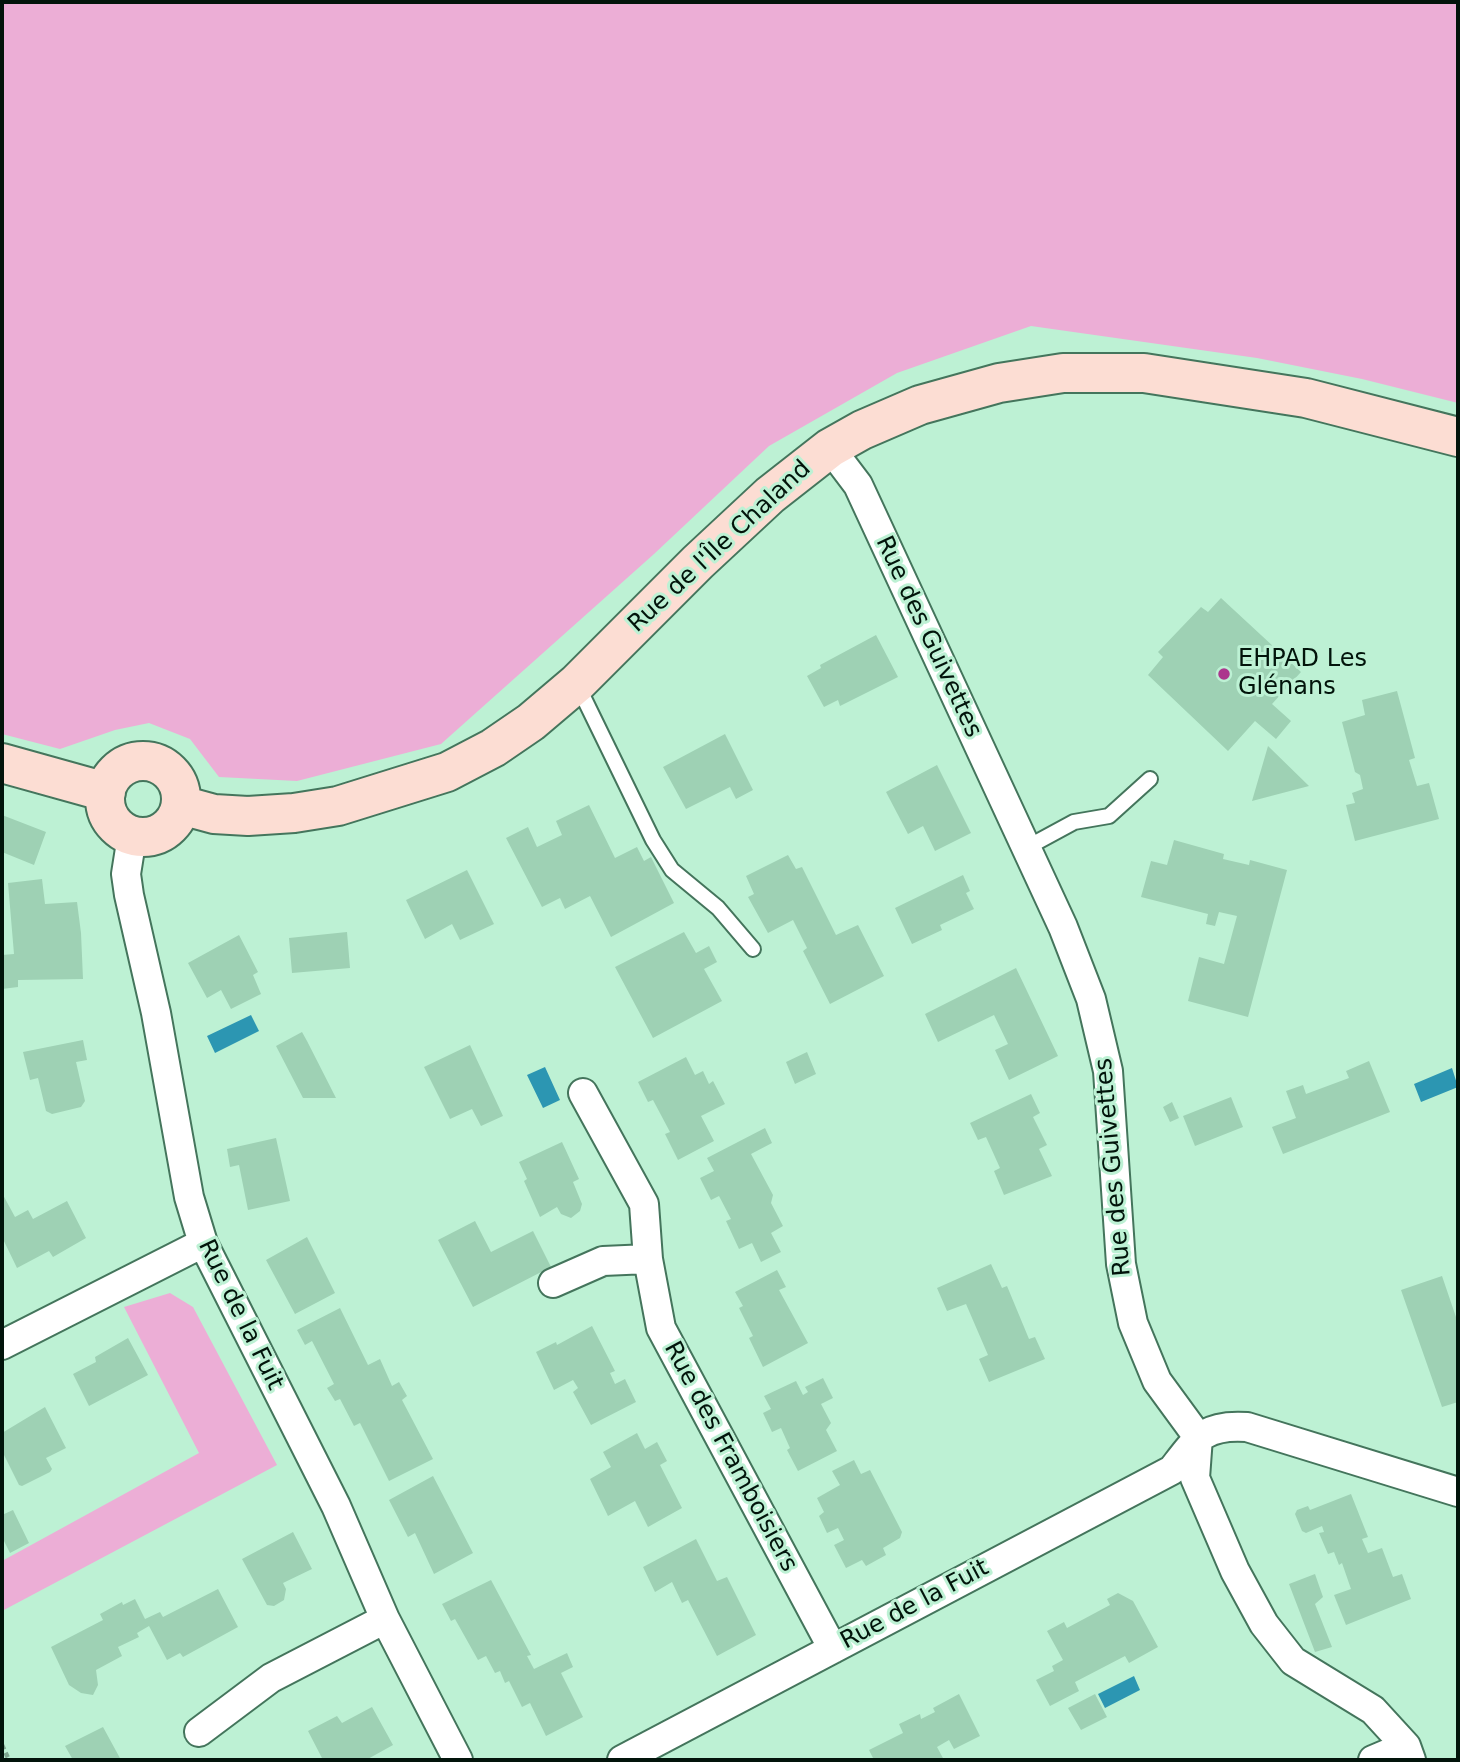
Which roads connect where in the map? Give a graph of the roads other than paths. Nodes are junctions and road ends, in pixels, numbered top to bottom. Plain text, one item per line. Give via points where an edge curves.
1 (1458, 437) edge
2 (830, 448) junction
3 (577, 683) junction
4 (2, 763) edge
5 (1150, 779) dead end
6 (106, 792) junction
7 (181, 805) junction
8 (132, 836) junction
9 (1026, 848) junction
10 (753, 949) dead end
11 (583, 1093) dead end
12 (203, 1243) junction
13 (648, 1259) junction
14 (553, 1283) dead end
15 (2, 1345) edge
16 (1198, 1437) junction
17 (1458, 1492) edge
18 (385, 1619) junction
19 (833, 1649) junction
20 (199, 1732) dead end
21 (1409, 1753) edge
22 (458, 1760) edge
23 (622, 1760) edge
24 (1373, 1760) edge

1 - 2 street, Rue de l'Île Chaland via 1306,398 1144,373 1063,373 999,383 920,405
2 - 3 street, Rue de l'Île Chaland via 770,495
2 - 9 street, Rue des Guivettes via 858,485
3 - 7 street, Rue de l'Île Chaland via 493,748 447,772 386,793 338,806 248,816 214,814
3 - 10 lane via 672,870 718,908
4 - 6 street
5 - 9 lane via 1109,816 1074,822
6 - 7 street via 125,766 154,763 174,776
6 - 8 street via 110,819
7 - 8 street via 162,832 148,838
8 - 12 street, Rue de la Fuit via 126,874 129,895 156,1013 189,1198
9 - 16 street, Rue des Guivettes via 1091,999 1108,1071 1121,1265 1133,1324 1157,1381
11 - 13 street, Rue des Framboisiers via 643,1204
12 - 15 street
12 - 18 street, Rue de la Fuit via 336,1506
13 - 14 street via 603,1261
13 - 19 street, Rue des Framboisiers via 661,1328
16 - 17 street via 1227,1426 1247,1427
16 - 19 street, Rue de la Fuit via 1172,1470
16 - 21 street via 1195,1478 1235,1571 1264,1624 1293,1661 1373,1710
18 - 20 street via 271,1678
18 - 22 street, Rue de la Fuit
19 - 23 street, Rue de la Fuit
21 - 24 street

